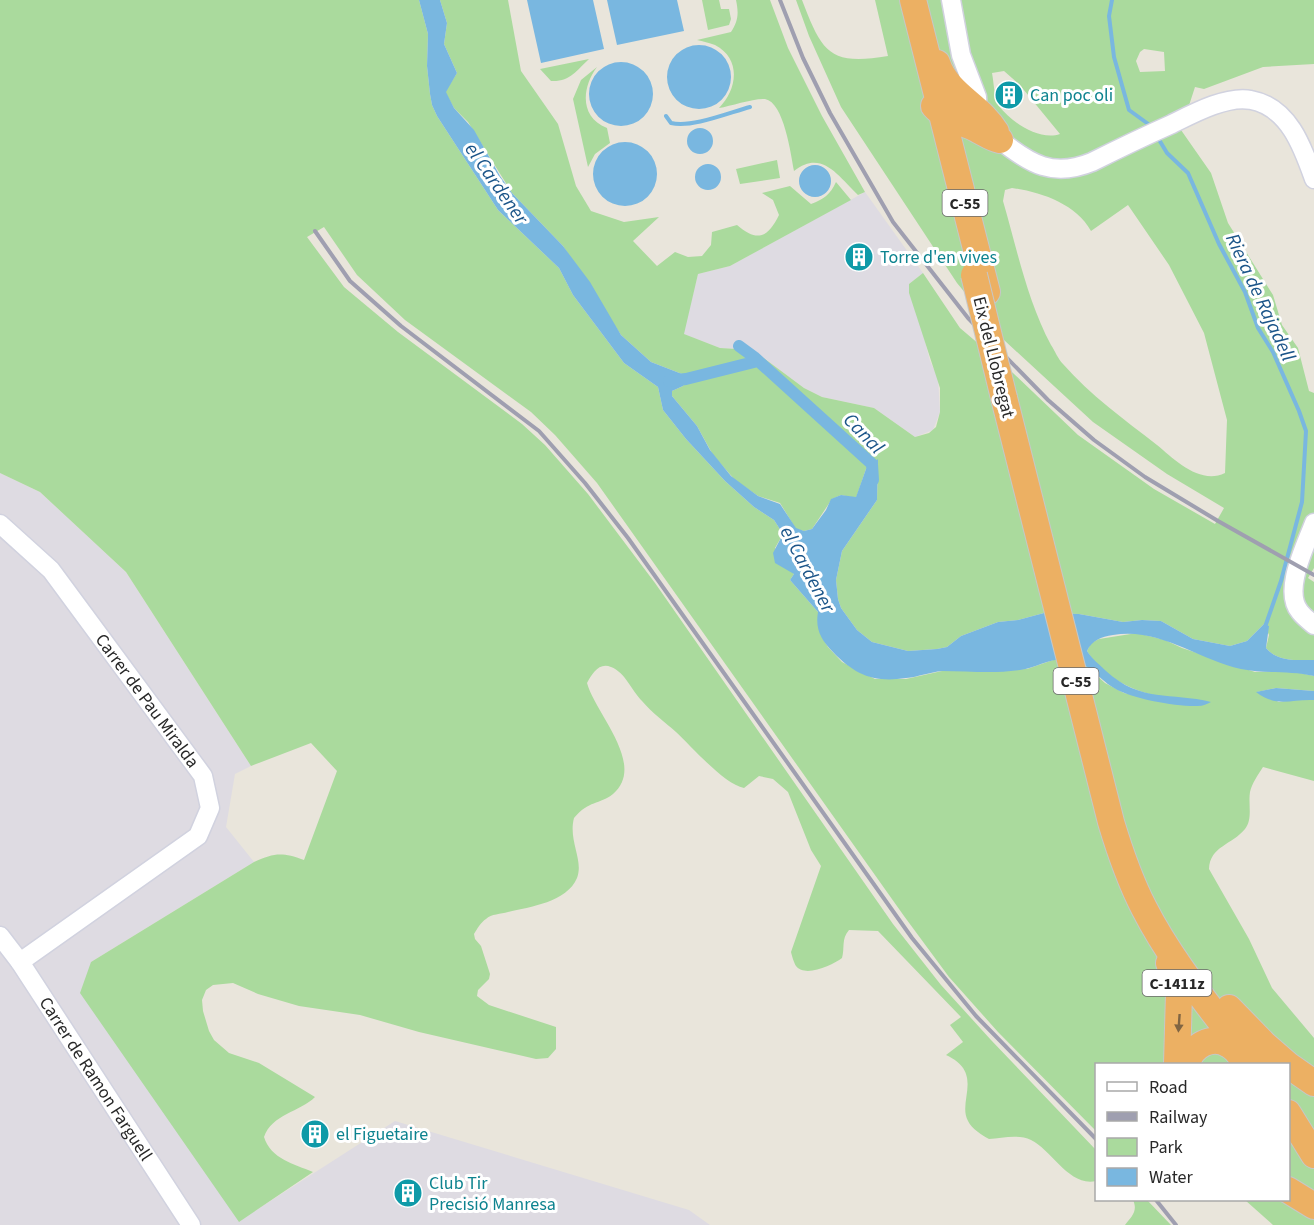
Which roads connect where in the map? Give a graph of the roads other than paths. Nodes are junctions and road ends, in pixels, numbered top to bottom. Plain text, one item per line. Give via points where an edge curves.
1 (902, 0) edge
2 (913, 0) edge
3 (951, 0) edge
4 (921, 50) junction
5 (975, 109) junction
6 (942, 113) junction
7 (994, 139) junction
8 (948, 157) junction
9 (1314, 179) edge
10 (1314, 522) edge
11 (0, 524) edge
12 (1314, 625) edge
13 (1115, 821) junction
14 (1145, 909) junction
15 (0, 936) edge
16 (20, 962) junction
17 (1198, 972) junction
18 (1177, 1063) edge
19 (1188, 1063) edge
20 (1245, 1063) edge
21 (1252, 1063) edge
22 (1263, 1063) edge
23 (1286, 1063) edge
24 (1290, 1066) edge
25 (1314, 1083) edge
26 (1290, 1100) edge
27 (1290, 1116) edge
28 (1314, 1135) edge
29 (1314, 1155) edge
30 (1290, 1191) edge
31 (1314, 1206) edge
32 (191, 1225) edge

1 - 4 highway, Eix del Llobregat / C-55
2 - 4 highway, Eix del Llobregat / C-55
3 - 5 street via 961,55 977,97
4 - 5 highway via 936,57 951,88
4 - 6 highway via 934,108
4 - 8 highway, Eix del Llobregat / C-55
5 - 6 highway via 955,105
5 - 7 highway via 994,129
6 - 7 highway
6 - 8 highway via 938,122
7 - 8 highway via 960,142
7 - 9 street via 1031,163 1052,169 1075,167 1205,108 1250,99 1268,107 1293,129
8 - 13 highway, Eix del Llobregat / C-55, bridge
10 - 12 street via 1292,594 1299,611
11 - 16 street, Carrer de Pau Miralda via 58,579 203,776 210,808 198,836
13 - 14 highway, C-55 via 1124,862
13 - 17 highway, C-55 via 1173,940
14 -> 18 highway, C-1411z via 1148,929 1168,962 1179,993
14 - 21 highway, C-55 via 1163,941
15 - 16 street, Carrer de Ramon Farguell
16 - 32 street, Carrer de Ramon Farguell
17 - 22 highway, C-55
17 - 23 highway via 1247,1028
19 - 20 highway via 1198,1046 1219,1042 1229,1044
24 - 25 highway
26 - 28 highway
27 - 29 highway
30 - 31 highway

